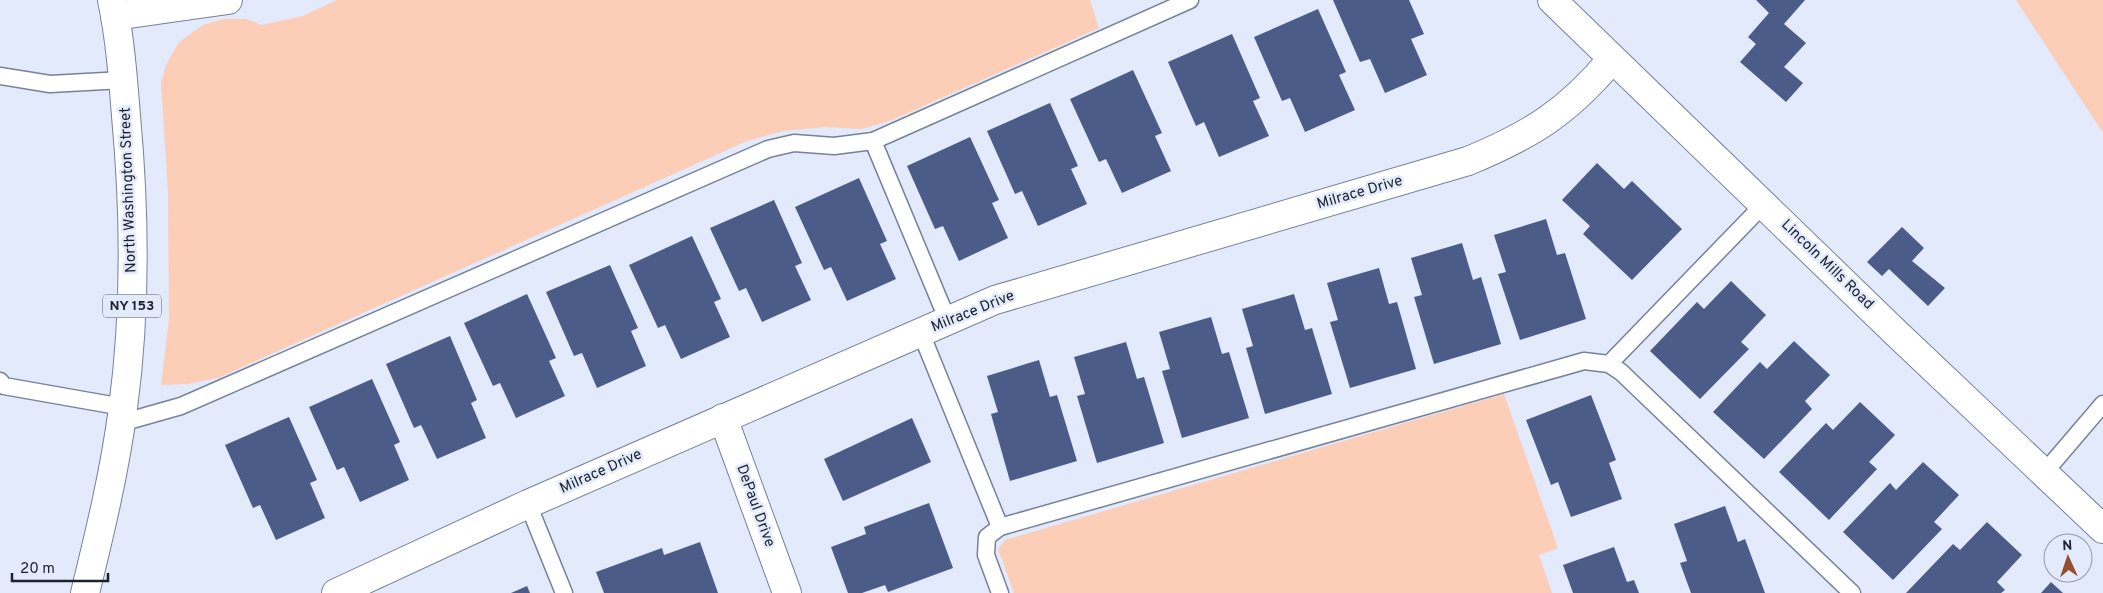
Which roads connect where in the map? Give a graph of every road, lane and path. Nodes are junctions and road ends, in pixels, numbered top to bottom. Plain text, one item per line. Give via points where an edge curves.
1 (228, 0) edge
2 (1190, 0) edge
3 (1552, 0) edge
4 (114, 8) edge
5 (1612, 59) junction
6 (0, 76) edge
7 (123, 80) junction
8 (873, 141) junction
9 (1764, 204) junction
10 (948, 320) junction
11 (921, 333) junction
12 (1609, 364) junction
13 (0, 381) edge
14 (2103, 404) edge
15 (122, 415) junction
16 (724, 418) junction
17 (2044, 473) junction
18 (528, 504) junction
19 (1000, 527) junction
20 (2103, 529) edge
21 (85, 593) edge
22 (336, 593) edge
23 (564, 593) edge
24 (787, 593) edge
25 (1000, 593) edge
26 (1852, 593) edge

1 - 4 street, North Washington Street
2 - 8 lane
3 - 5 street, Lincoln Mills Road
4 - 7 street, North Washington Street / NY 153
5 - 9 street, Lincoln Mills Road
5 - 10 street, Milrace Drive via 1586,90 1549,119 1513,142 1468,160 995,300
6 - 7 lane via 50,84
7 - 15 street, North Washington Street / NY 153 via 134,236 131,336
8 - 10 lane
8 - 15 lane via 834,146 794,143 768,149 181,406
9 - 12 lane
9 - 17 street, Lincoln Mills Road
10 - 11 street, Milrace Drive
11 - 16 street, Milrace Drive
11 - 19 lane
12 - 19 lane via 1584,360
12 - 26 lane
13 - 15 lane via 4,386
14 - 17 lane
15 - 21 street, North Washington Street / NY 153
16 - 18 street, Milrace Drive
16 - 24 street, DePaul Drive
17 - 20 street, Lincoln Mills Road
18 - 22 street, Milrace Drive
18 - 23 lane
19 - 25 lane via 987,537 986,555

